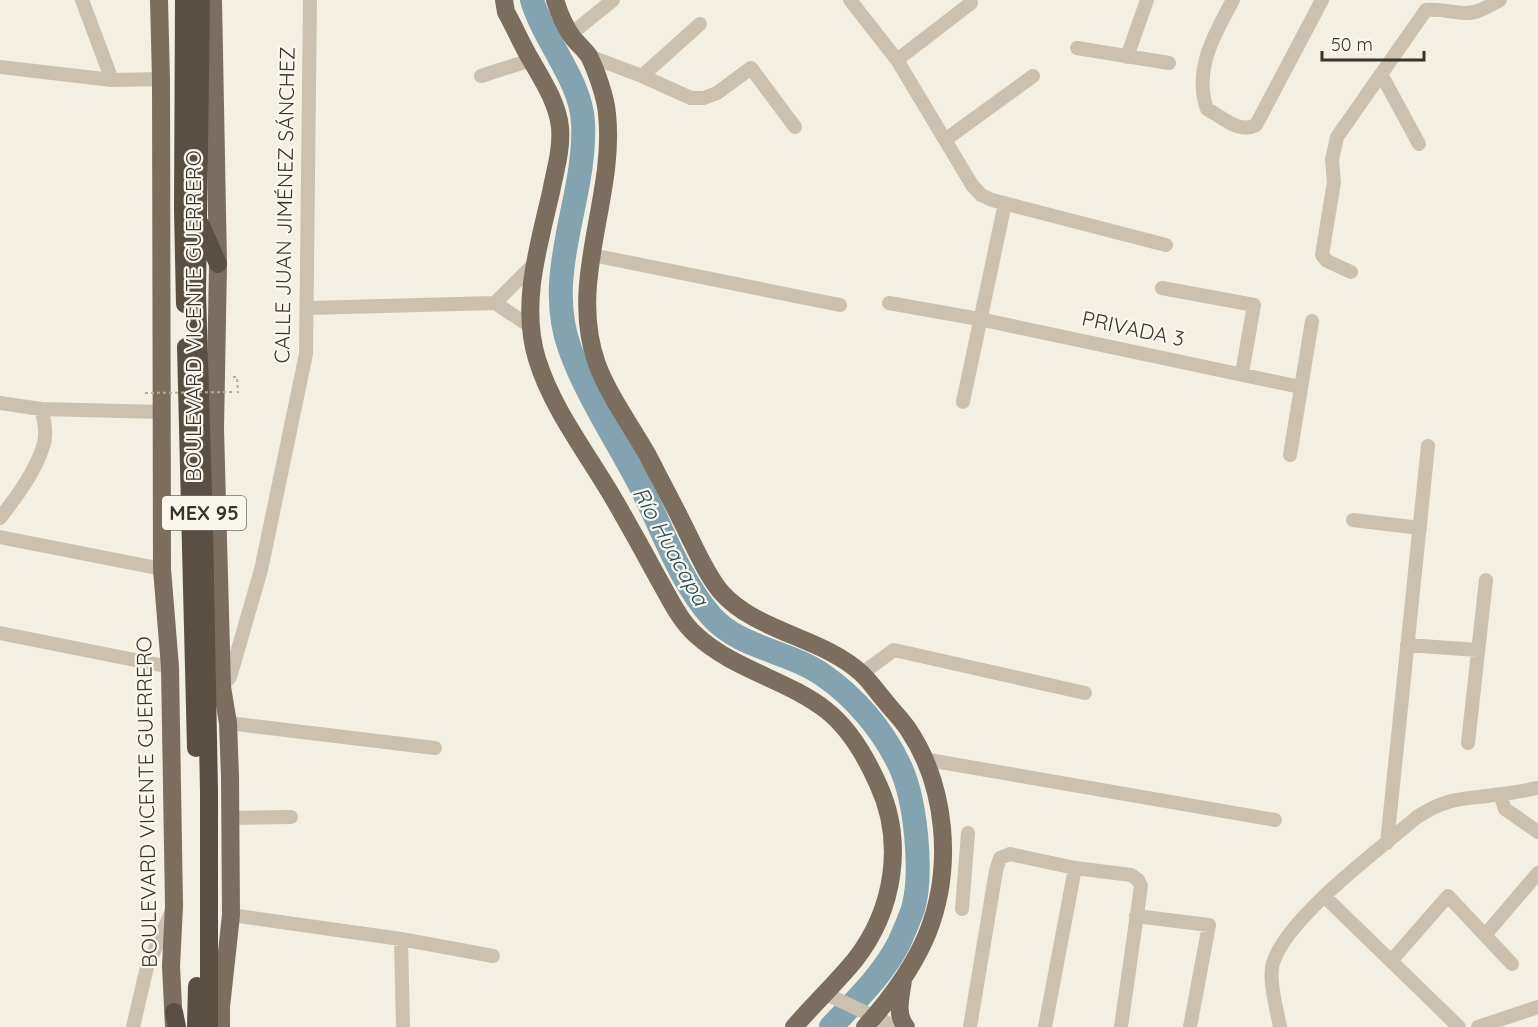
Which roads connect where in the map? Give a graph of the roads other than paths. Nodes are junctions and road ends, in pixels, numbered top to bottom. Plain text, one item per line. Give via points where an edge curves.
1 (82, 0) edge
2 (159, 0) edge
3 (184, 0) edge
4 (201, 0) edge
5 (213, 0) edge
6 (310, 0) edge
7 (504, 0) edge
8 (555, 0) edge
9 (613, 0) edge
10 (850, 0) edge
11 (1147, 0) edge
12 (1233, 0) edge
13 (1322, 0) edge
14 (1500, 0) edge
15 (971, 3) dead end
16 (1421, 5) edge
17 (700, 24) dead end
18 (571, 34) junction
19 (1077, 48) dead end
20 (589, 56) junction
21 (1127, 57) junction
22 (531, 60) junction
23 (897, 60) junction
24 (1169, 63) dead end
25 (0, 67) edge
26 (1381, 74) junction
27 (481, 76) dead end
28 (642, 76) junction
29 (1033, 76) dead end
30 (161, 79) junction
31 (112, 80) junction
32 (795, 127) dead end
33 (945, 140) junction
34 (1419, 144) dead end
35 (1005, 203) junction
36 (199, 221) junction
37 (1166, 245) dead end
38 (592, 255) junction
39 (535, 262) junction
40 (218, 264) junction
41 (1351, 272) dead end
42 (1162, 288) dead end
43 (495, 303) junction
44 (890, 303) dead end
45 (840, 305) dead end
46 (308, 308) junction
47 (979, 319) junction
48 (1312, 321) dead end
49 (531, 327) junction
50 (1242, 373) junction
51 (1300, 387) junction
52 (963, 402) dead end
53 (0, 403) edge
54 (41, 409) junction
55 (161, 412) junction
56 (1428, 446) dead end
57 (1290, 455) dead end
58 (0, 518) edge
59 (1353, 520) dead end
60 (1420, 528) junction
61 (0, 537) edge
62 (162, 569) junction
63 (1486, 580) dead end
64 (0, 633) edge
65 (1407, 645) junction
66 (1478, 650) junction
67 (170, 667) junction
68 (861, 674) junction
69 (222, 687) junction
70 (1085, 693) dead end
71 (228, 723) junction
72 (1468, 743) dead end
73 (435, 748) dead end
74 (923, 759) junction
75 (1538, 788) edge
76 (1500, 795) junction
77 (291, 816) dead end
78 (230, 818) junction
79 (1275, 820) dead end
80 (1538, 832) edge
81 (968, 833) dead end
82 (1387, 843) junction
83 (943, 865) junction
84 (965, 866) junction
85 (1075, 868) junction
86 (1538, 873) edge
87 (1324, 896) junction
88 (174, 906) junction
89 (962, 909) dead end
90 (231, 915) junction
91 (1136, 916) junction
92 (209, 933) junction
93 (1485, 935) junction
94 (401, 939) junction
95 (493, 956) dead end
96 (1391, 961) junction
97 (1512, 964) dead end
98 (171, 966) junction
99 (147, 967) junction
100 (903, 979) junction
101 (827, 994) junction
102 (221, 1006) junction
103 (1538, 1007) edge
104 (868, 1018) edge
105 (175, 1022) edge
106 (133, 1027) edge
107 (196, 1027) edge
108 (209, 1027) edge
109 (221, 1027) edge
110 (403, 1027) edge
111 (794, 1027) edge
112 (896, 1027) edge
113 (906, 1027) edge
114 (970, 1027) edge
115 (1045, 1027) edge
116 (1120, 1027) edge
117 (1190, 1027) edge
118 (1280, 1027) edge
119 (1459, 1027) edge
120 (1478, 1027) edge

1 - 31 street
2 - 30 main road, BOULEVARD VICENTE GUERRERO
3 - 107 highway, BOULEVARD VICENTE GUERRERO / MEX 95 via 183,210 197,781
4 - 36 highway, BOULEVARD VICENTE GUERRERO / MEX 95
5 - 40 main road, BOULEVARD VICENTE GUERRERO
6 - 46 street, CALLE JUAN JIMÉNEZ SÁNCHEZ
7 - 22 main road
8 - 18 main road
9 - 18 street
10 - 23 street
11 - 21 street
12 - 13 street via 1206,57 1204,99 1207,109 1242,129 1249,129 1256,124
14 - 16 street via 1466,13
15 - 23 street
16 - 26 street
17 - 28 street
18 - 20 main road
19 - 21 street
20 - 28 street
20 - 38 main road via 607,110 609,137
21 - 24 street
22 - 27 street
22 - 39 main road via 555,104 560,127 559,153
23 - 33 street
25 - 31 street
26 - 34 street
26 - 41 street via 1337,137 1332,160 1334,182 1322,255
28 - 32 street via 691,98 704,98 751,68
29 - 33 street
30 - 31 street
30 - 55 main road, BOULEVARD VICENTE GUERRERO
33 - 35 street via 981,195
35 - 37 street
35 - 47 street
36 - 40 highway
36 - 92 highway, BOULEVARD VICENTE GUERRERO / MEX 95 via 197,293
38 - 45 street
38 - 68 main road via 586,308 598,367 708,572 722,593 742,609 835,655
39 - 43 street
39 - 49 main road via 530,293
40 - 69 main road, BOULEVARD VICENTE GUERRERO via 215,429
42 - 50 street via 1254,305
43 - 46 street
43 - 49 street
44 - 47 street, PRIVADA 3
46 - 69 street, CALLE JUAN JIMÉNEZ SÁNCHEZ via 306,354 261,570 230,677
47 - 50 street, PRIVADA 3
47 - 52 street
48 - 51 street
49 - 101 main road via 536,358 557,407 693,633 714,651 800,692 829,712 869,764 886,801 893,840 892,877 883,909 869,939
50 - 51 street, PRIVADA 3
51 - 57 street
53 - 54 street
54 - 55 street
54 - 58 street via 45,441 33,470
55 - 62 main road, BOULEVARD VICENTE GUERRERO
56 - 60 street
59 - 60 street
60 - 65 street
61 - 62 street
62 - 67 main road, BOULEVARD VICENTE GUERRERO
63 - 66 street
64 - 67 street
65 - 66 street
65 - 82 street
66 - 72 street
67 - 88 main road, BOULEVARD VICENTE GUERRERO
68 - 70 street via 894,650
68 - 74 main road via 908,729
69 - 71 main road, BOULEVARD VICENTE GUERRERO
71 - 73 street
71 - 78 main road, BOULEVARD VICENTE GUERRERO
74 - 79 street
74 - 83 main road via 942,818
75 - 76 street
76 - 80 street via 1505,809
76 - 82 street via 1460,798 1434,805
77 - 78 street
78 - 90 main road, BOULEVARD VICENTE GUERRERO
81 - 84 street
82 - 87 street
83 - 84 street
83 - 100 main road via 928,930
84 - 89 street
85 - 91 street via 1131,875 1138,880 1141,886
85 - 114 street via 1010,854 1000,858
85 - 115 street
86 - 93 street
87 - 96 street
87 - 118 street via 1286,940 1273,964
88 - 98 main road, BOULEVARD VICENTE GUERRERO
88 - 99 street
90 - 94 street
90 - 102 main road, BOULEVARD VICENTE GUERRERO
91 - 116 street
91 - 117 street via 1209,925
92 - 102 highway
92 - 108 highway, BOULEVARD VICENTE GUERRERO / MEX 95
93 - 96 street via 1448,897
93 - 97 street
94 - 95 street
94 - 110 street
96 - 119 street
98 - 99 street via 155,962
98 - 105 main road, BOULEVARD VICENTE GUERRERO
99 - 106 street
100 - 104 main road
100 - 113 main road via 899,1011
101 - 104 street
101 - 111 main road
102 - 109 main road, BOULEVARD VICENTE GUERRERO
103 - 120 street
104 - 112 street

